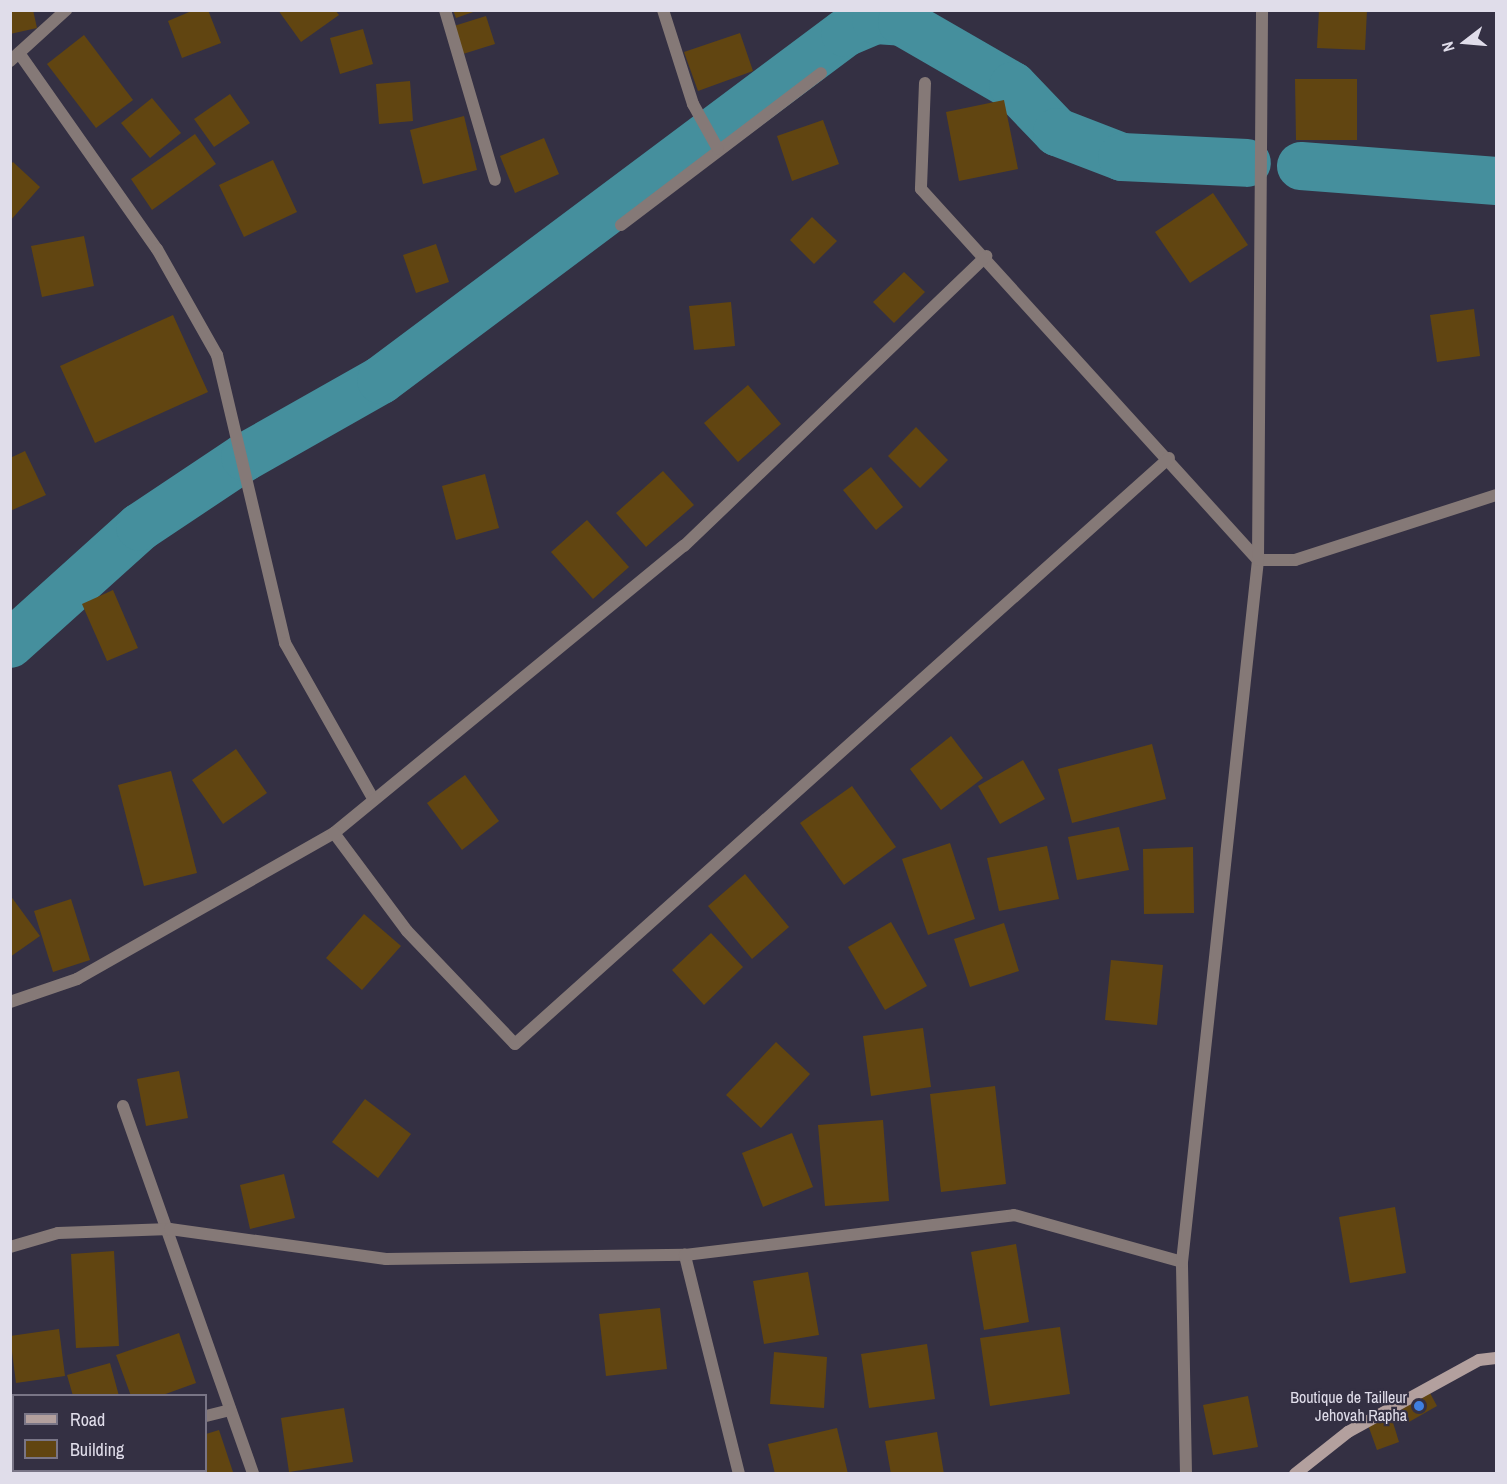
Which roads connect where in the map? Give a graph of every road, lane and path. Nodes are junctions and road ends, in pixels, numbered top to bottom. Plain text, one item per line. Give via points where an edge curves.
1 (66, 10) edge
2 (446, 10) edge
3 (663, 10) edge
4 (1262, 10) edge
5 (15, 57) edge
6 (821, 73) dead end
7 (925, 83) dead end
8 (716, 145) junction
9 (495, 180) dead end
10 (621, 225) dead end
11 (986, 256) junction
12 (1169, 458) junction
13 (1497, 495) edge
14 (1258, 560) junction
15 (374, 800) junction
16 (334, 833) junction
17 (10, 1002) edge
18 (123, 1106) dead end
19 (170, 1229) junction
20 (10, 1247) edge
21 (685, 1255) junction
22 (1182, 1262) junction
23 (1497, 1358) edge
24 (230, 1410) junction
25 (207, 1416) edge
26 (253, 1473) edge
27 (739, 1473) edge
28 (1186, 1473) edge
29 (1295, 1473) edge

1 - 5 street
2 - 9 street
3 - 8 street via 705,126
4 - 14 street
5 - 15 street via 157,249 217,355 285,644
6 - 8 street
7 - 11 street via 921,189
8 - 10 street
11 - 12 street
11 - 15 street via 684,546
12 - 14 street
12 - 16 street via 515,1044 407,931
13 - 14 street via 1294,560
14 - 22 street
15 - 16 street
16 - 17 street via 78,979
18 - 19 street
19 - 20 street via 58,1233
19 - 21 street via 386,1259
19 - 24 street
21 - 22 street via 1014,1215
21 - 27 street
22 - 28 street
23 - 29 street via 1479,1360 1348,1432
24 - 25 street
24 - 26 street

